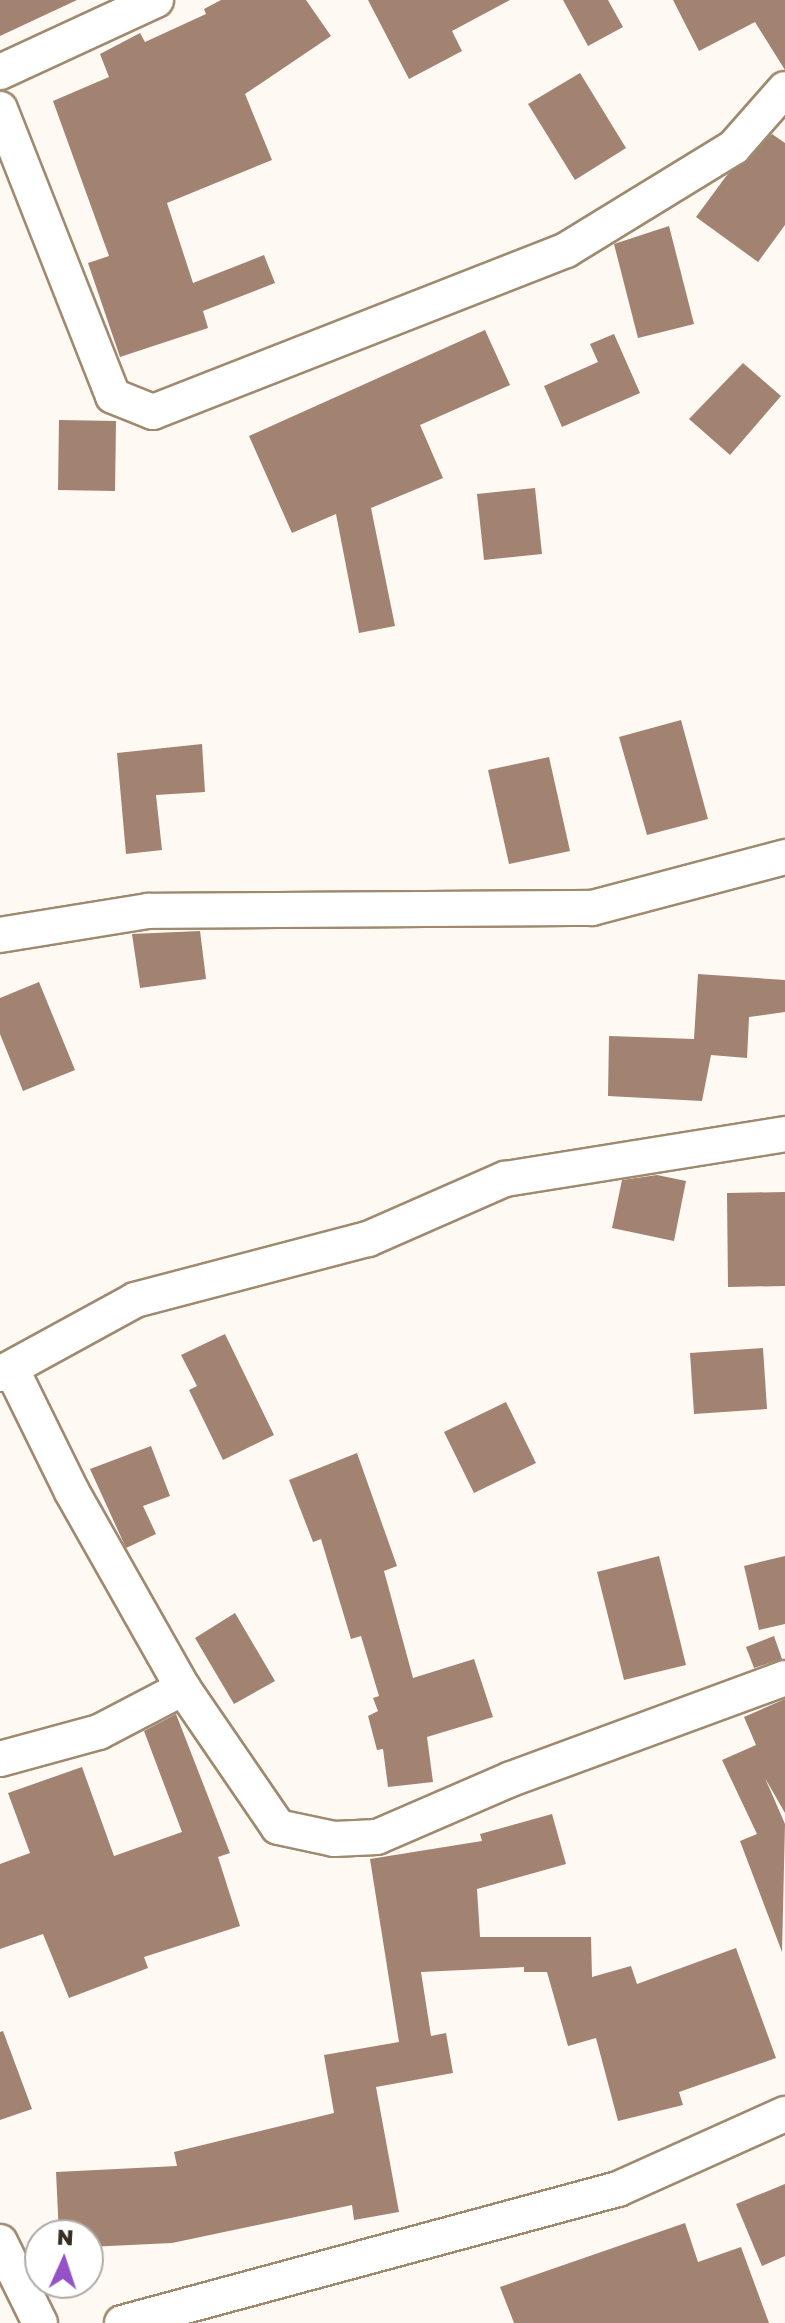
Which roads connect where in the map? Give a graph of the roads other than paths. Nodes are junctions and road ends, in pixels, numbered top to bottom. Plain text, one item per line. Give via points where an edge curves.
1 (156, 0) edge
2 (0, 72) edge
3 (785, 89) edge
4 (0, 109) edge
5 (785, 857) edge
6 (0, 935) edge
7 (785, 1134) edge
8 (6, 1372) edge
9 (785, 1678) edge
10 (183, 1688) junction
11 (0, 1759) edge
12 (785, 2114) edge
13 (0, 2242) edge
14 (40, 2323) edge
15 (122, 2323) edge

1 - 2 street
3 - 4 street via 734,147 566,250 153,412 113,396
5 - 6 street via 592,908 148,911
7 - 8 street via 505,1179 368,1239 135,1300
8 - 10 street
9 - 10 street via 511,1779 377,1837 334,1839 278,1827
10 - 11 street via 99,1732
12 - 15 street via 618,2189
13 - 14 street

